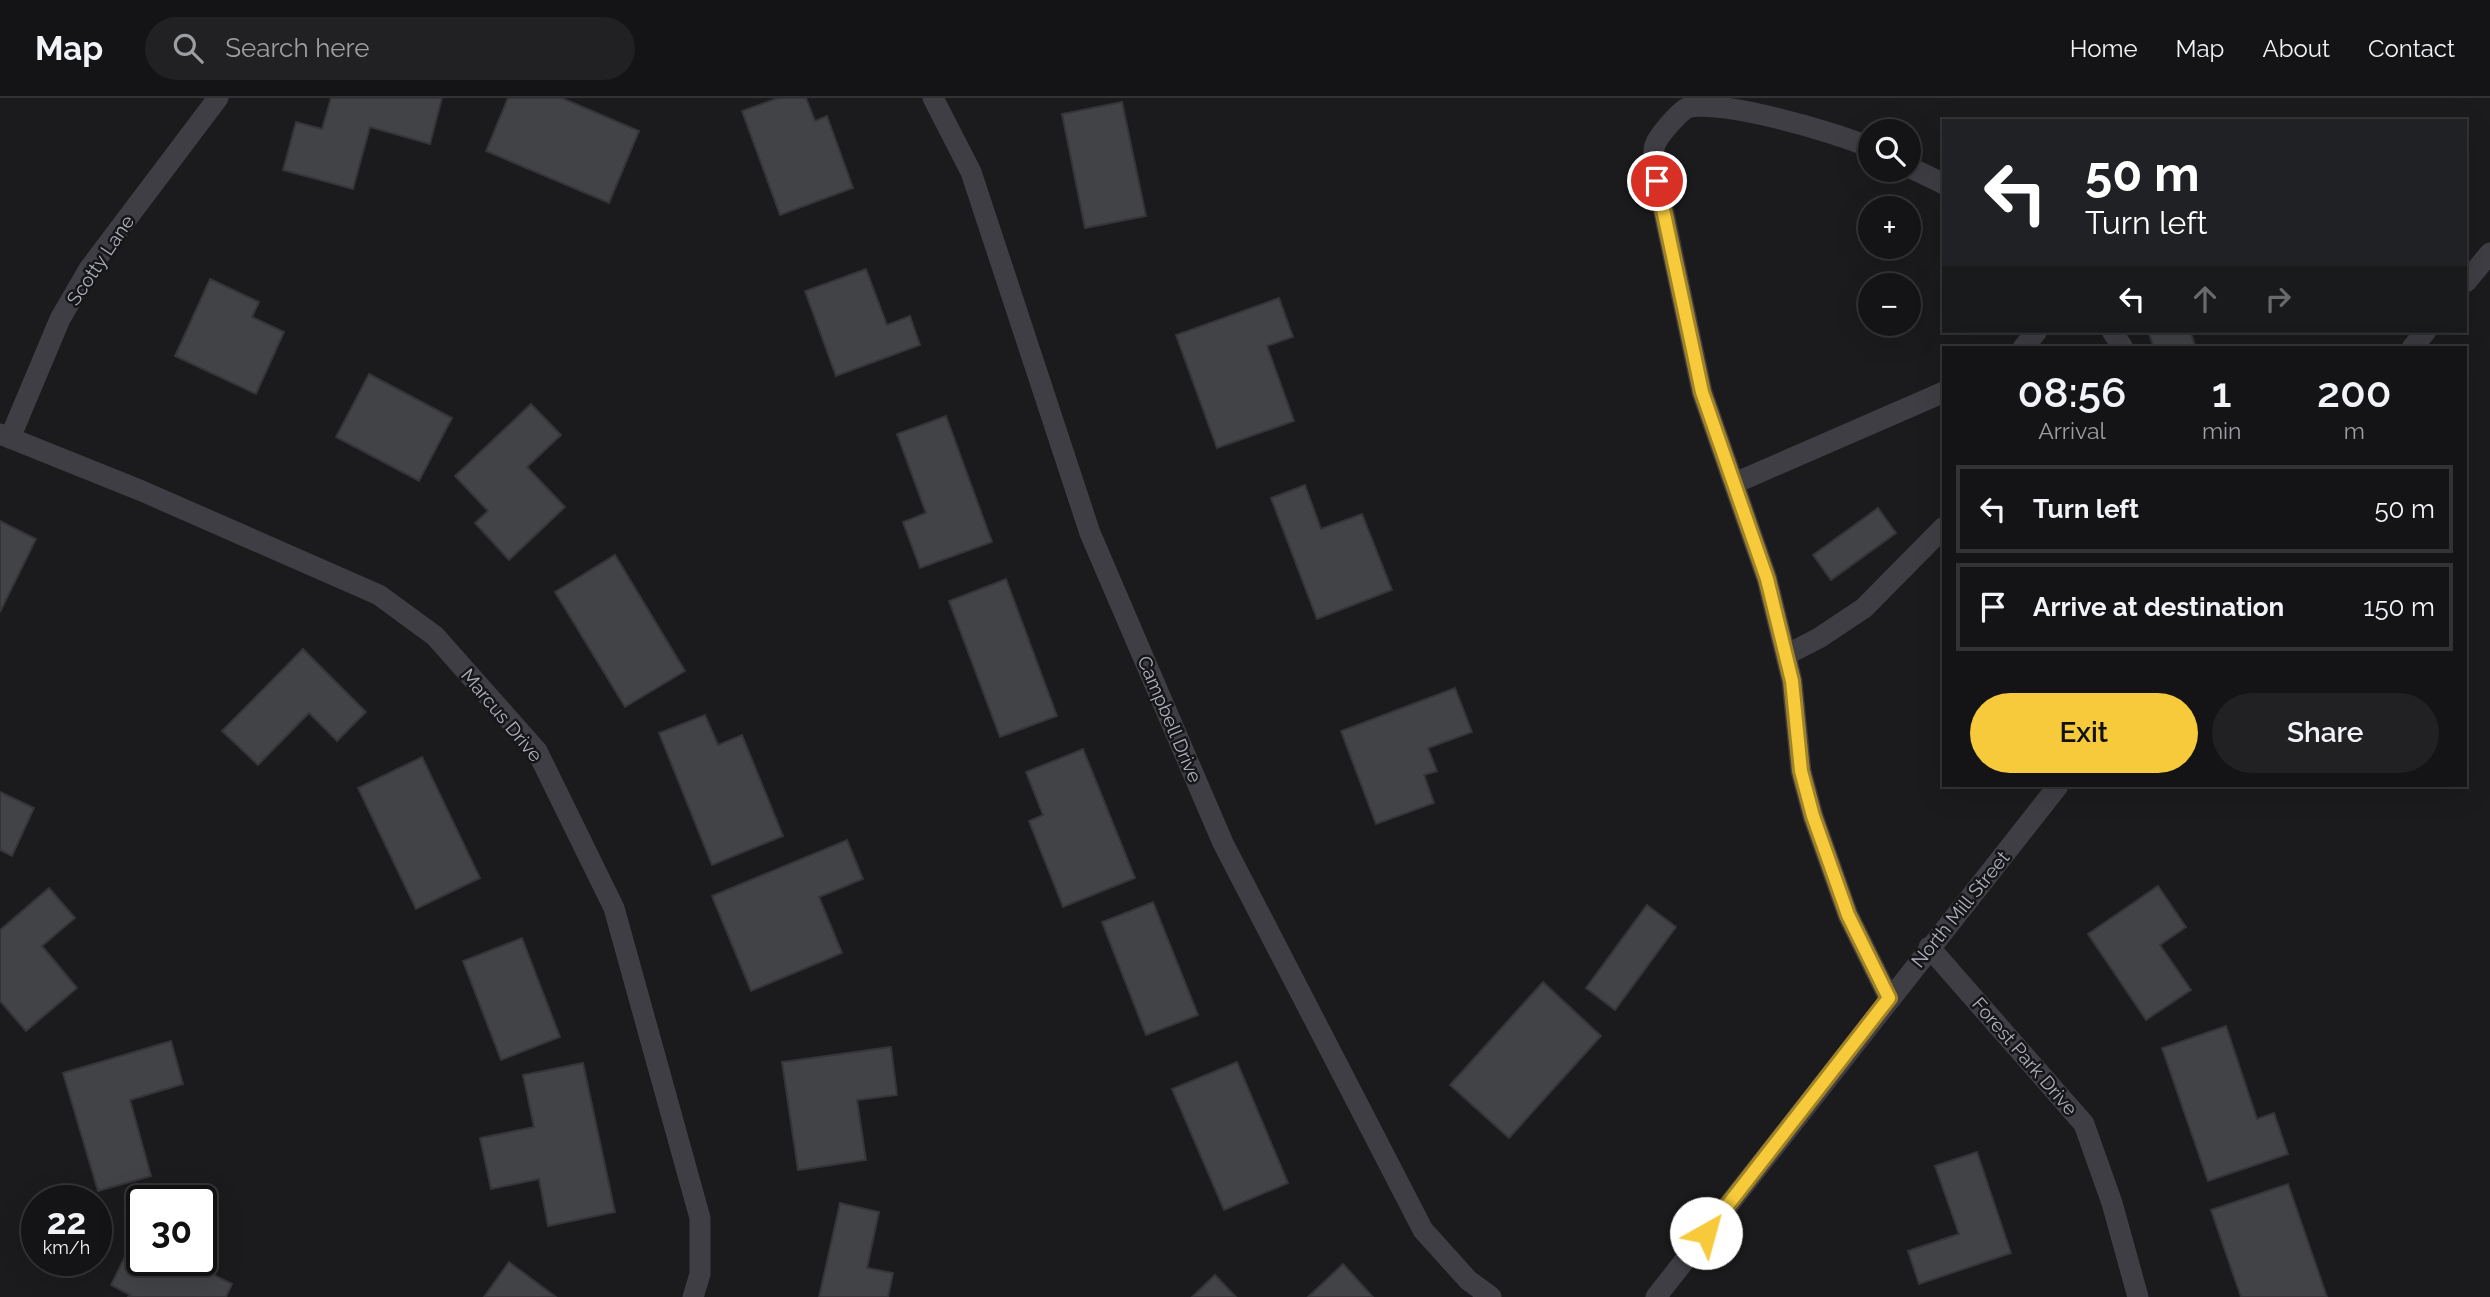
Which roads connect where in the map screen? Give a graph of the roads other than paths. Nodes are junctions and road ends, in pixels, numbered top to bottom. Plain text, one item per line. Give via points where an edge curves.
1 (218, 98) edge
2 (933, 98) edge
3 (1858, 142) edge
4 (1921, 173) edge
5 (1942, 183) edge
6 (2490, 253) edge
7 (2467, 281) edge
8 (1942, 393) edge
9 (5, 436) edge
10 (1735, 483) junction
11 (1942, 529) edge
12 (1786, 655) junction
13 (2057, 787) edge
14 (1929, 947) junction
15 (1889, 998) junction
16 (693, 1297) edge
17 (1490, 1297) edge
18 (1656, 1297) edge
19 (2138, 1297) edge

1 - 9 street, Scotty Lane via 89,269
2 - 17 street, Campbell Drive via 971,172 1090,533 1223,843 1423,1230 1468,1280
3 - 10 street via 1778,118 1703,104 1685,109 1655,145 1654,166 1702,392
4 - 5 street
6 - 7 street
8 - 10 street
9 - 16 street, Marcus Drive via 379,595 435,636 537,751 614,908 700,1218 700,1274
10 - 12 street
11 - 12 street via 1864,608
12 - 15 street via 1801,771 1813,816 1848,915
13 - 14 street, North Mill Street
14 - 15 street, North Mill Street
14 - 19 street, Forest Park Drive via 2084,1124
15 - 18 street, North Mill Street

